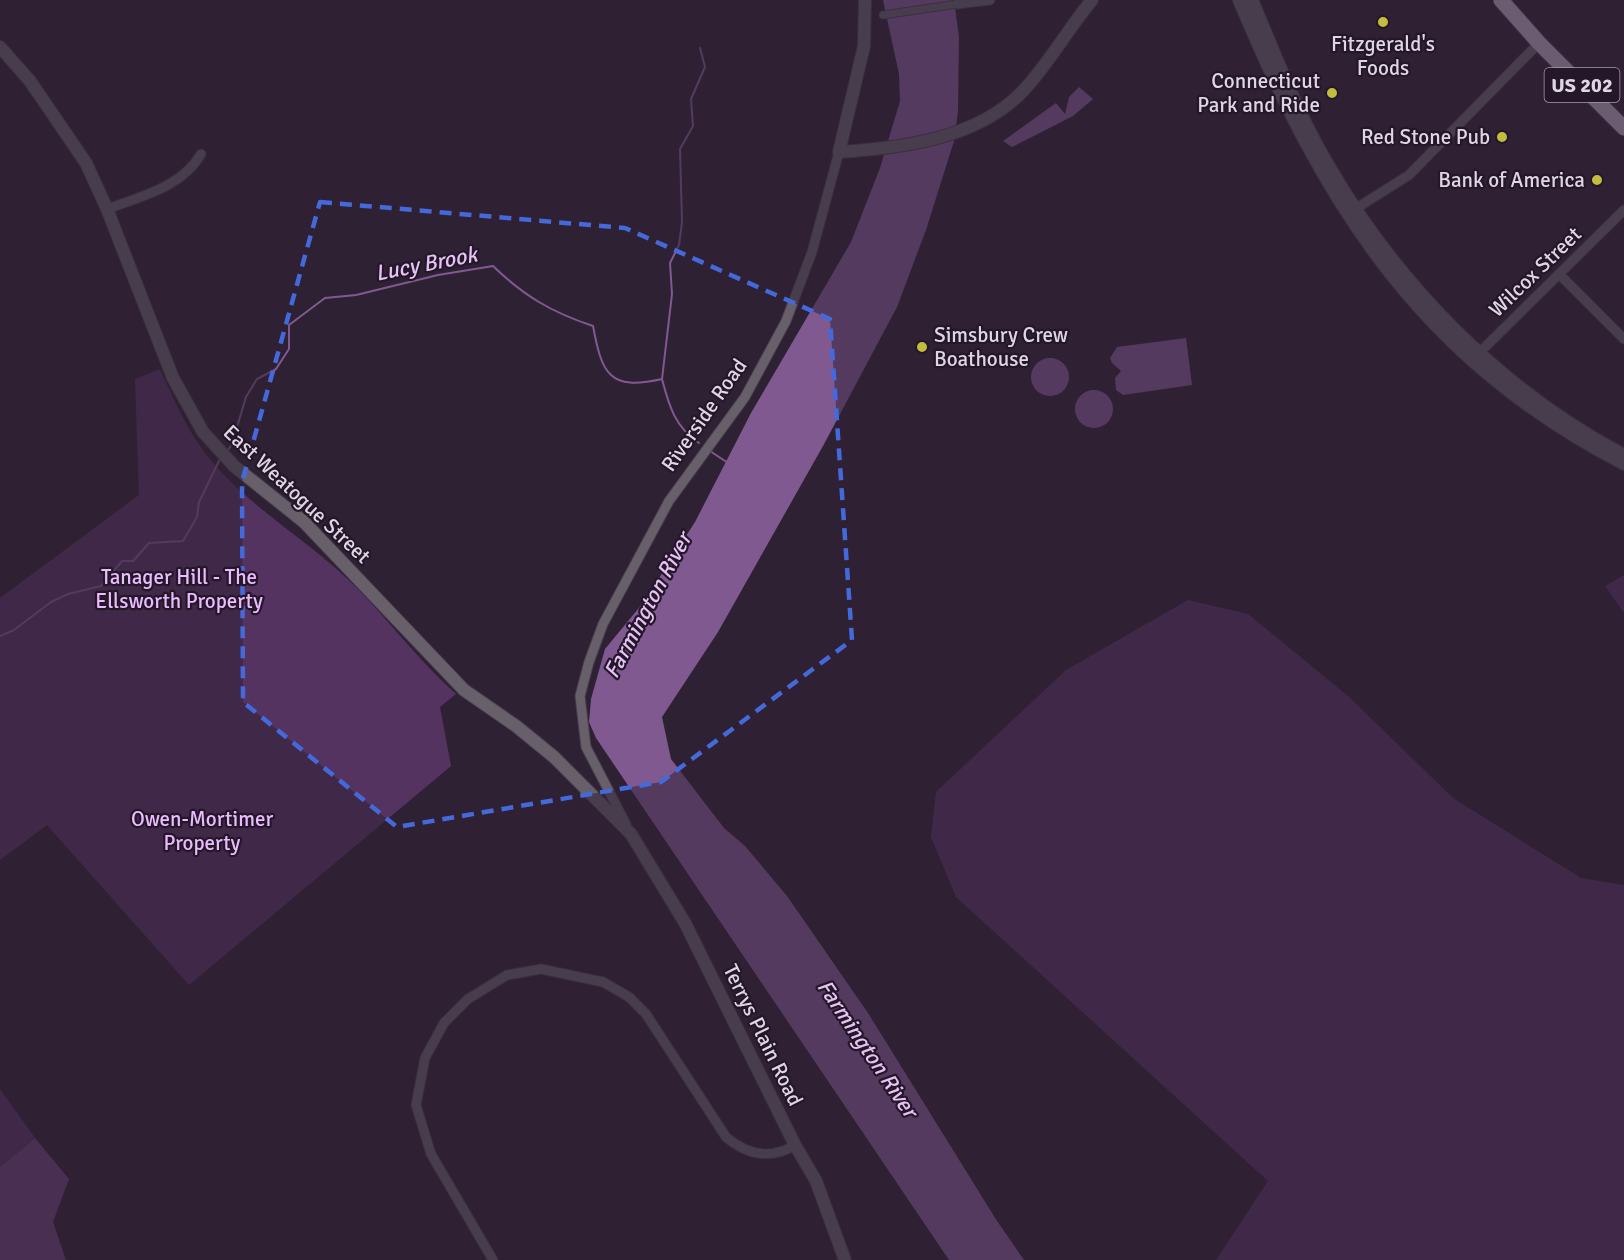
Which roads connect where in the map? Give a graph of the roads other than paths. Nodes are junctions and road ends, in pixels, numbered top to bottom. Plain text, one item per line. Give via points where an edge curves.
1 (865, 0) edge
2 (990, 0) edge
3 (1239, 0) edge
4 (1252, 0) edge
5 (1501, 0) edge
6 (1087, 2) edge
7 (957, 4) joint
8 (883, 15) dead end
9 (1539, 43) junction
10 (0, 47) edge
11 (1624, 128) edge
12 (839, 152) junction
13 (201, 154) dead end
14 (107, 209) junction
15 (1624, 210) edge
16 (1351, 211) junction
17 (1559, 274) junction
18 (1624, 339) edge
19 (1475, 356) junction
20 (1624, 455) edge
21 (1624, 464) edge
22 (631, 834) junction
23 (795, 1145) junction
24 (493, 1260) edge
25 (845, 1260) edge

1 - 12 street, Riverside Road via 864,46
2 - 7 street
3 - 16 street via 1300,137
4 - 16 street via 1306,124
5 - 9 highway, US 202
6 - 12 street via 1021,93 993,115 958,132 881,148
7 - 8 street
9 - 11 highway, US 202
9 - 16 street via 1409,175
10 - 14 street, East Weatogue Street via 30,81 86,163
12 - 22 street, Riverside Road via 812,252 786,321 745,397 669,501 603,624 589,662 580,696 586,747
13 - 14 street via 193,168 173,183
14 - 22 street, East Weatogue Street via 172,378 203,432 234,466 304,522 464,690 554,757
15 - 17 street, Wilcox Street
16 - 19 street via 1376,259 1413,302
17 - 18 street
17 - 19 street, Wilcox Street
19 - 20 street
19 - 21 street via 1529,408
22 - 23 street, Terrys Plain Road via 685,923
23 - 24 street via 775,1155 762,1155 735,1145 726,1137 646,1014 629,997 603,982 541,969 507,975 468,999 444,1023 425,1058 416,1105 431,1154
23 - 25 street, Terrys Plain Road via 816,1181

